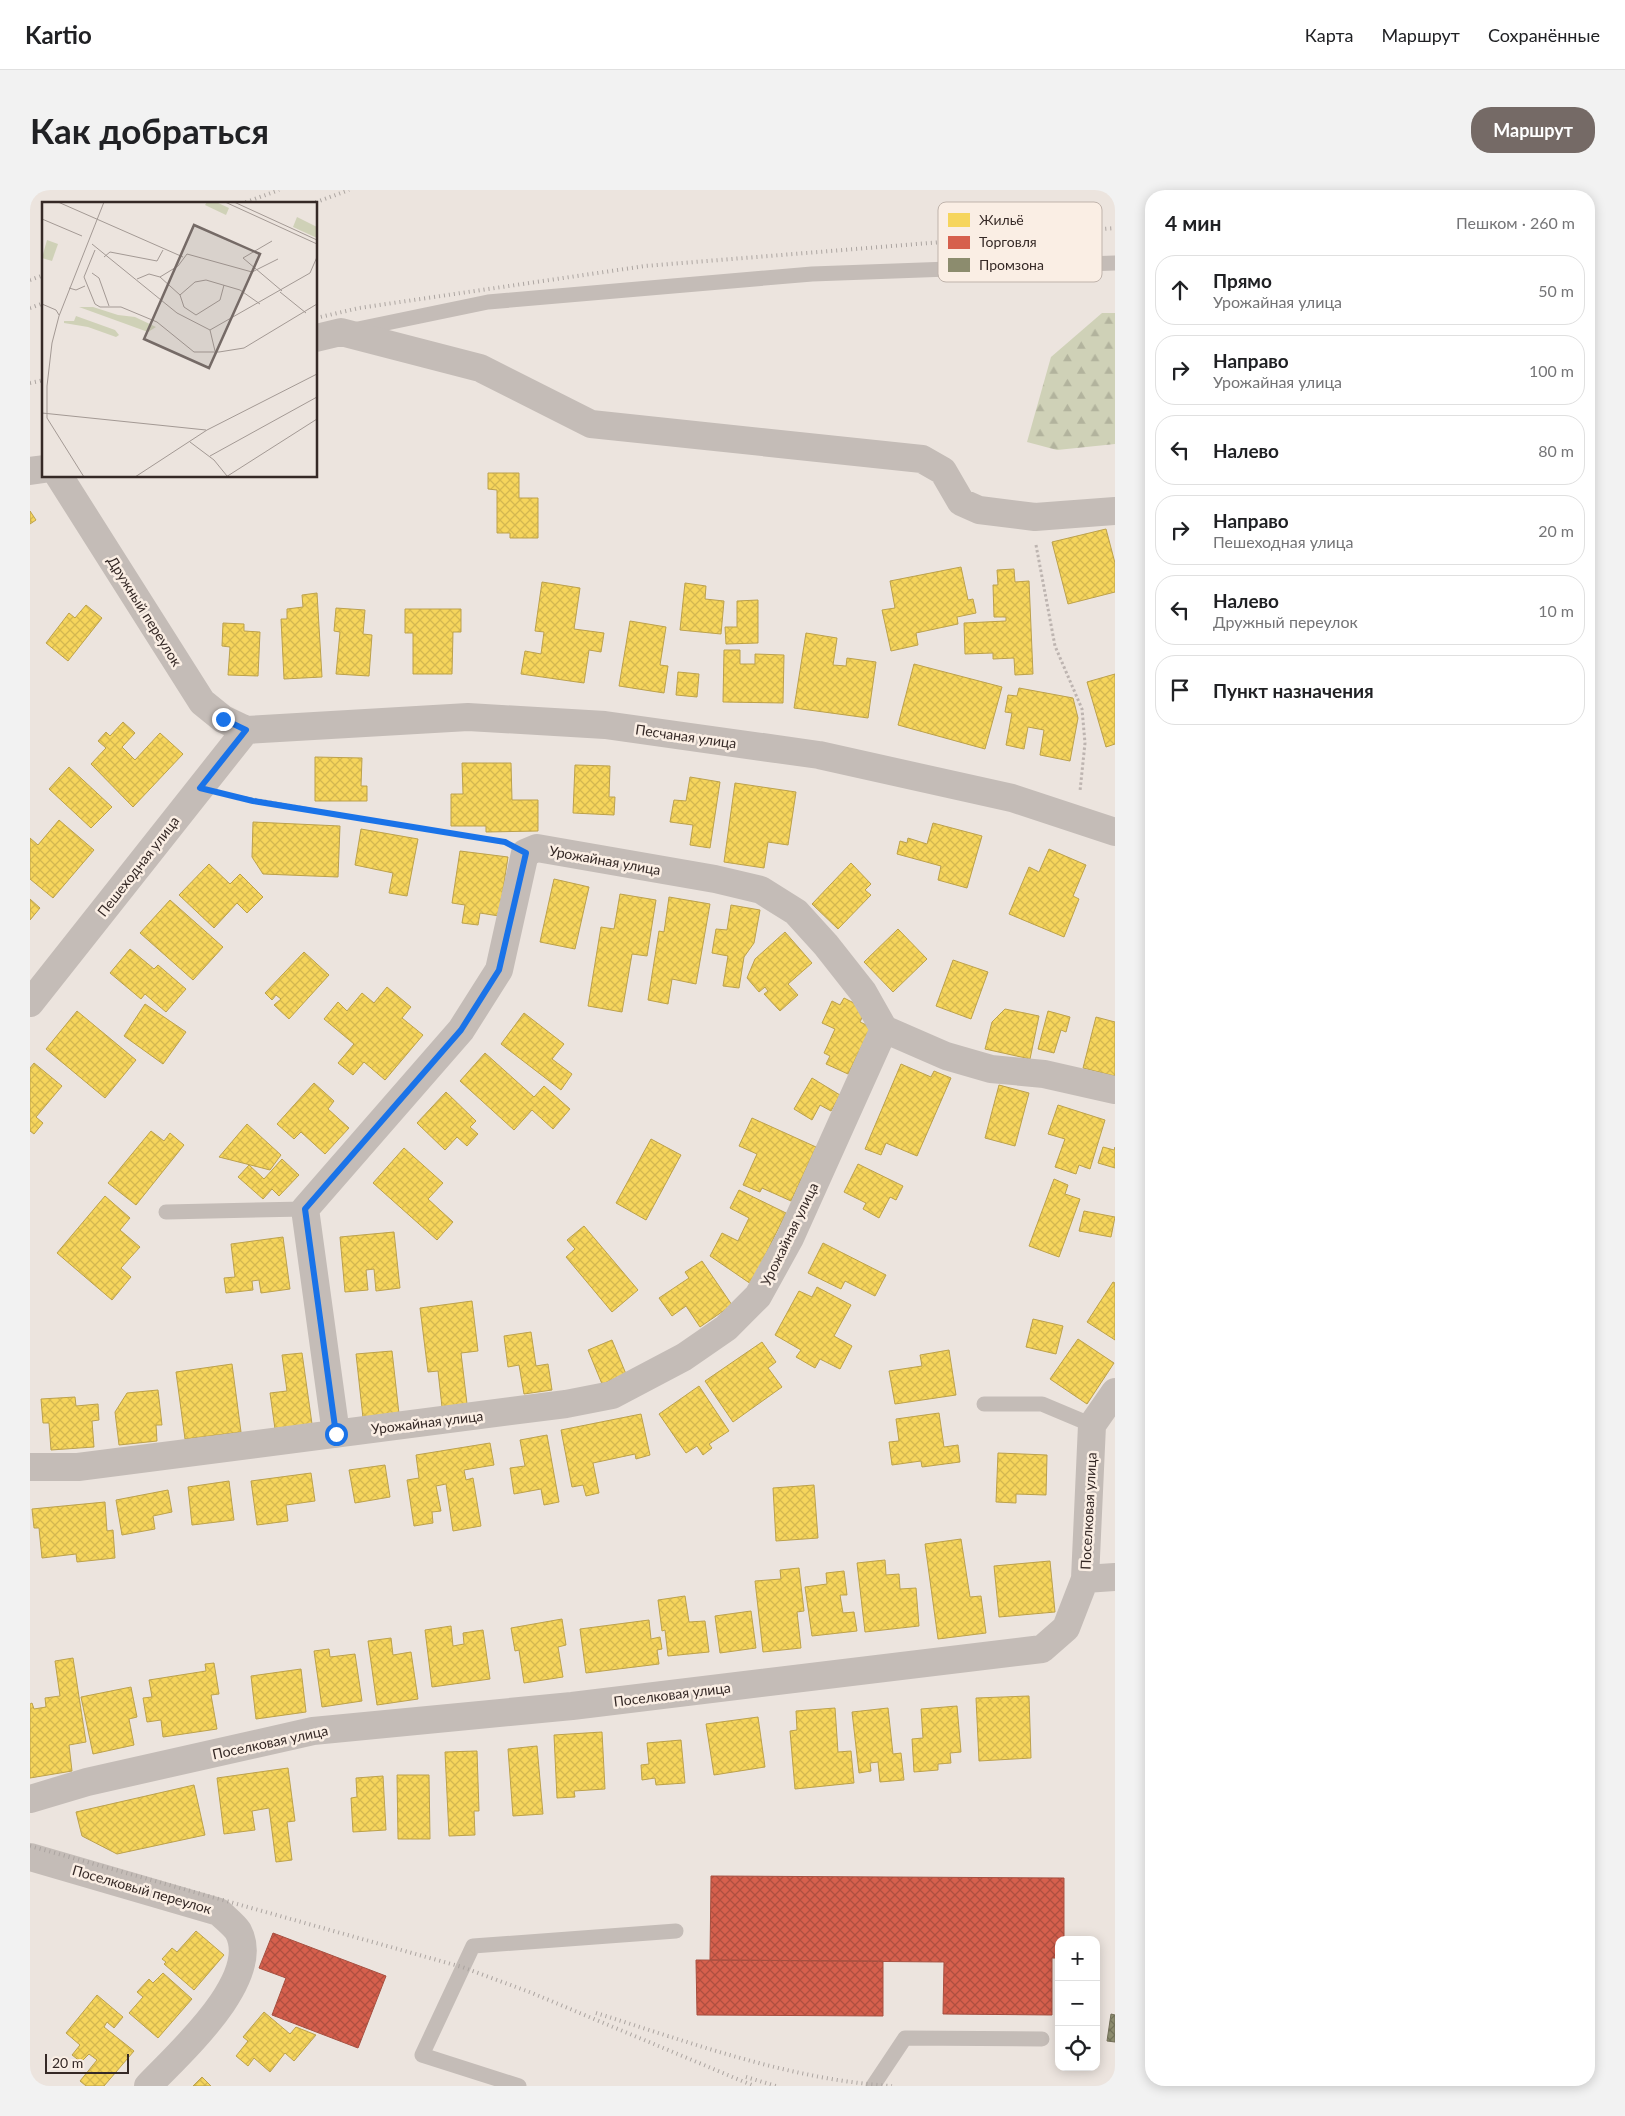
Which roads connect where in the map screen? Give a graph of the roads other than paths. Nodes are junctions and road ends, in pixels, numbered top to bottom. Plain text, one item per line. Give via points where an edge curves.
1 (1102, 263) edge
2 (1115, 263) edge
3 (938, 269) edge
4 (329, 335) edge
5 (60, 478) edge
6 (1115, 511) edge
7 (246, 730) junction
8 (1115, 832) edge
9 (30, 1003) edge
10 (884, 1029) junction
11 (1115, 1090) edge
12 (305, 1209) junction
13 (166, 1212) dead end
14 (1115, 1392) edge
15 (984, 1404) dead end
16 (1092, 1425) junction
17 (336, 1434) junction
18 (30, 1468) edge
19 (1115, 1577) edge
20 (1085, 1579) junction
21 (30, 1799) edge
22 (30, 1857) edge
23 (676, 1931) dead end
24 (1042, 2039) dead end
25 (148, 2086) edge
26 (519, 2086) edge
27 (873, 2086) edge

1 - 2 lane
3 - 4 lane via 812,274 488,302
4 - 6 street via 480,368 591,424 922,459 943,471 961,502 979,510 1035,517
5 - 7 street, Дружный переулок via 202,702 223,719
7 - 8 street, Песчаная улица via 468,717 605,724 820,755 1012,798
7 - 9 street, Пешеходная улица
10 - 11 street via 946,1056 990,1068 1044,1074
10 - 12 street, Урожайная улица via 863,992 826,944 796,912 760,890 715,878 537,848 526,853 499,970 461,1030
10 - 17 street, Урожайная улица via 790,1238 758,1296 726,1328 684,1357 612,1396
12 - 13 lane
12 - 17 street
14 - 16 street
15 - 16 lane via 1042,1404
16 - 20 street, Поселковая улица
17 - 18 street, Урожайная улица via 78,1467
19 - 20 street
20 - 21 street, Поселковая улица via 1066,1628 1042,1649 572,1706 313,1731 87,1782
22 - 25 street, Поселковый переулок via 219,1912 238,1931 243,1954 234,1985 214,2016
23 - 26 lane via 473,1946 422,2054
24 - 27 lane via 905,2038

